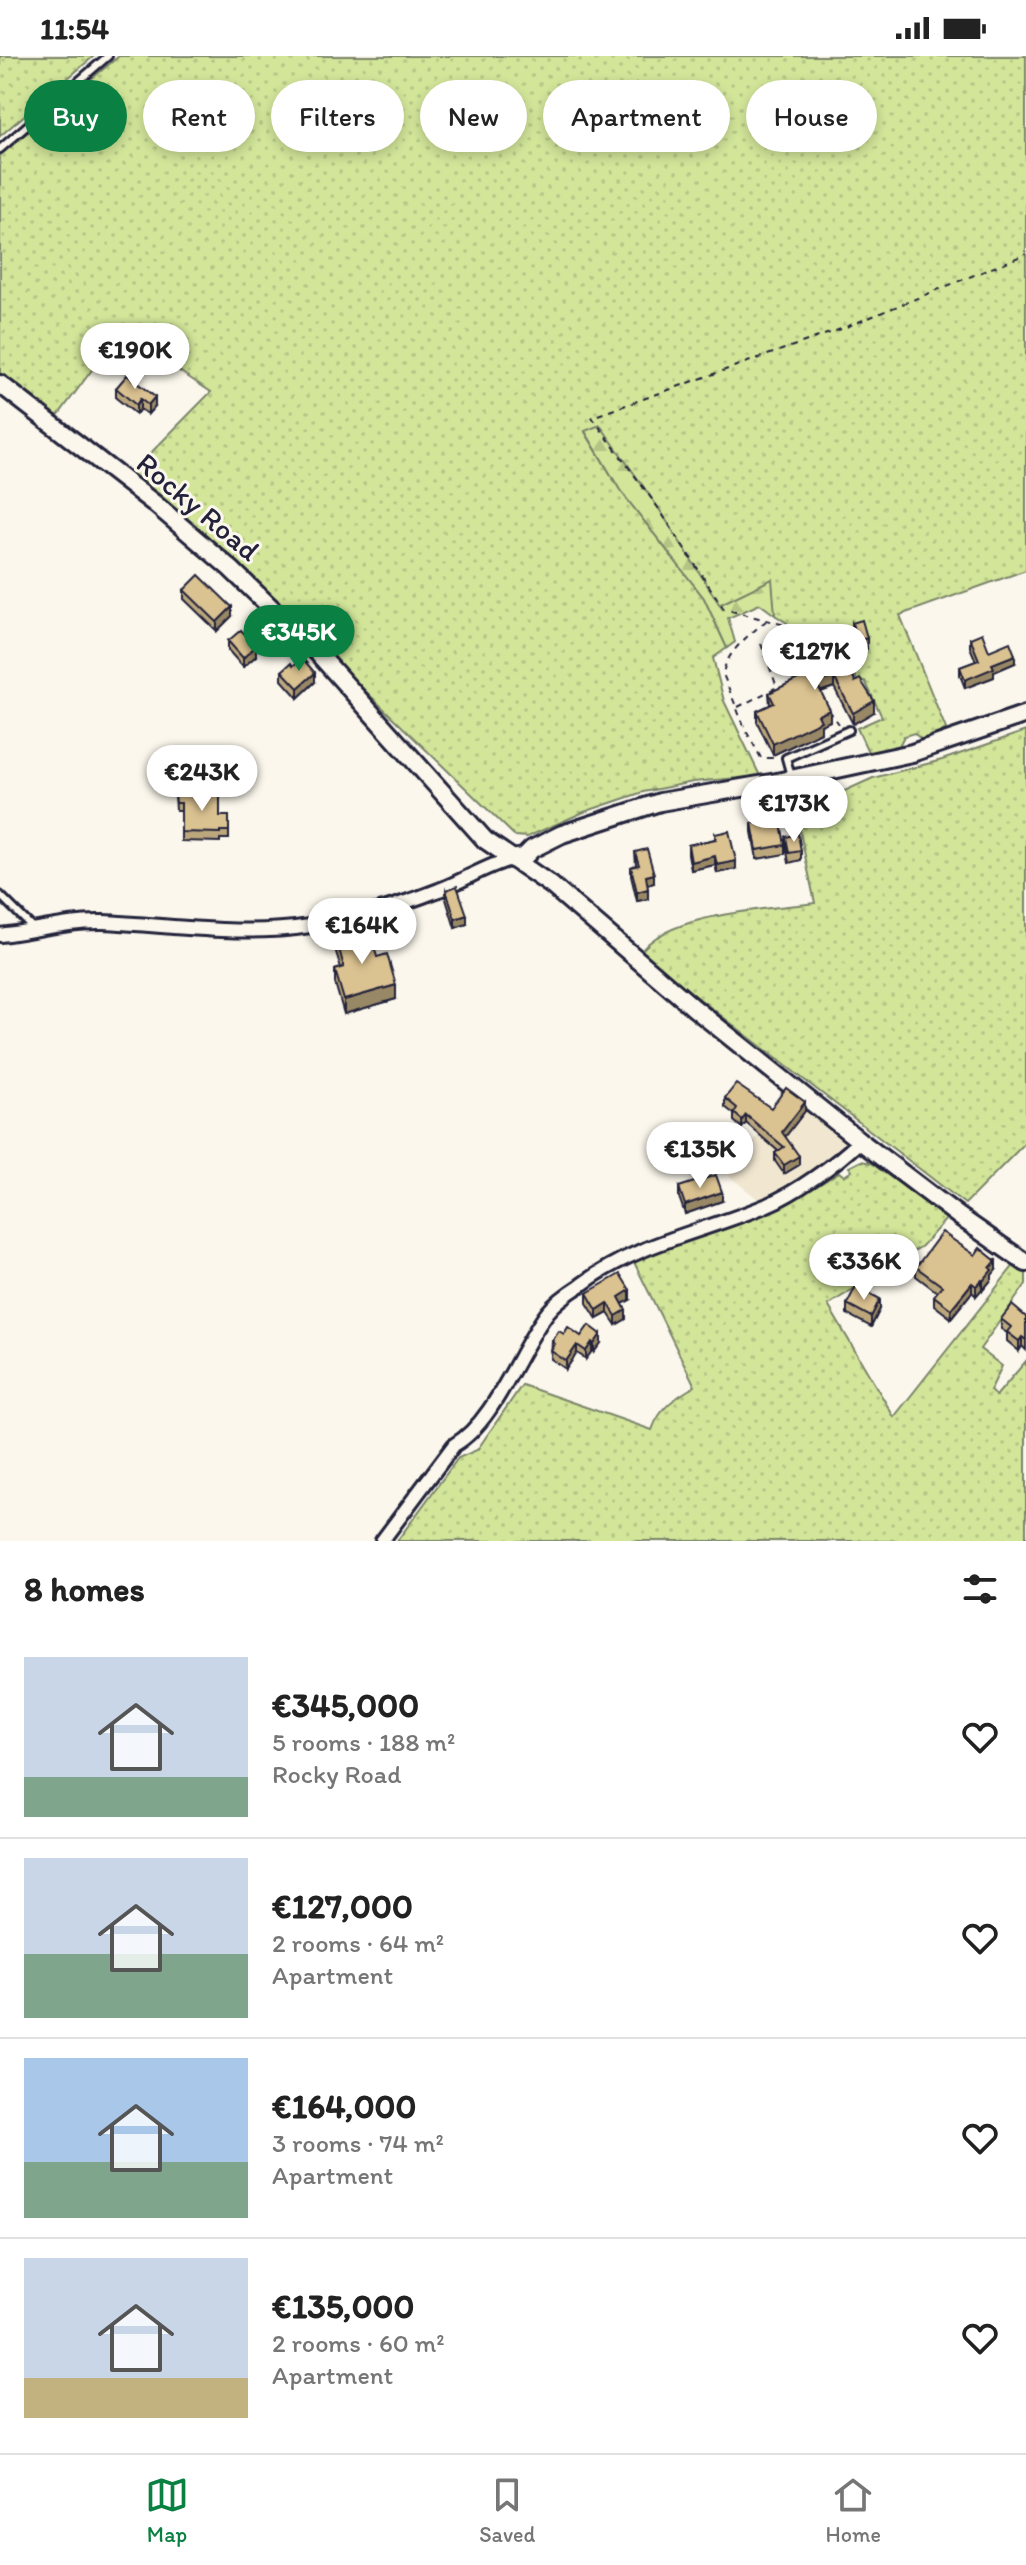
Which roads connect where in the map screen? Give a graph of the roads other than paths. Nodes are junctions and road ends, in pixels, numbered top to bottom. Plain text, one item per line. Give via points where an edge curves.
1 (108, 56) edge
2 (0, 149) edge
3 (0, 384) edge
4 (1026, 714) edge
5 (847, 731) road end
6 (791, 779) junction
7 (512, 859) junction
8 (0, 895) edge
9 (35, 930) junction
10 (0, 935) edge
11 (860, 1141) junction
12 (1026, 1263) edge
13 (382, 1541) edge

1 - 2 lane
3 - 7 street, Rocky Road via 231,569 315,650 475,829
4 - 6 street via 912,753
5 - 6 lane via 786,758
6 - 7 street via 646,806 562,834
7 - 9 street via 433,892 310,926 238,931 99,922
7 - 11 street, Rocky Road via 551,885
8 - 9 lane
9 - 10 street
11 - 12 street, Rocky Road
11 - 13 street via 839,1162 768,1205 634,1253 581,1284 549,1311 492,1404

